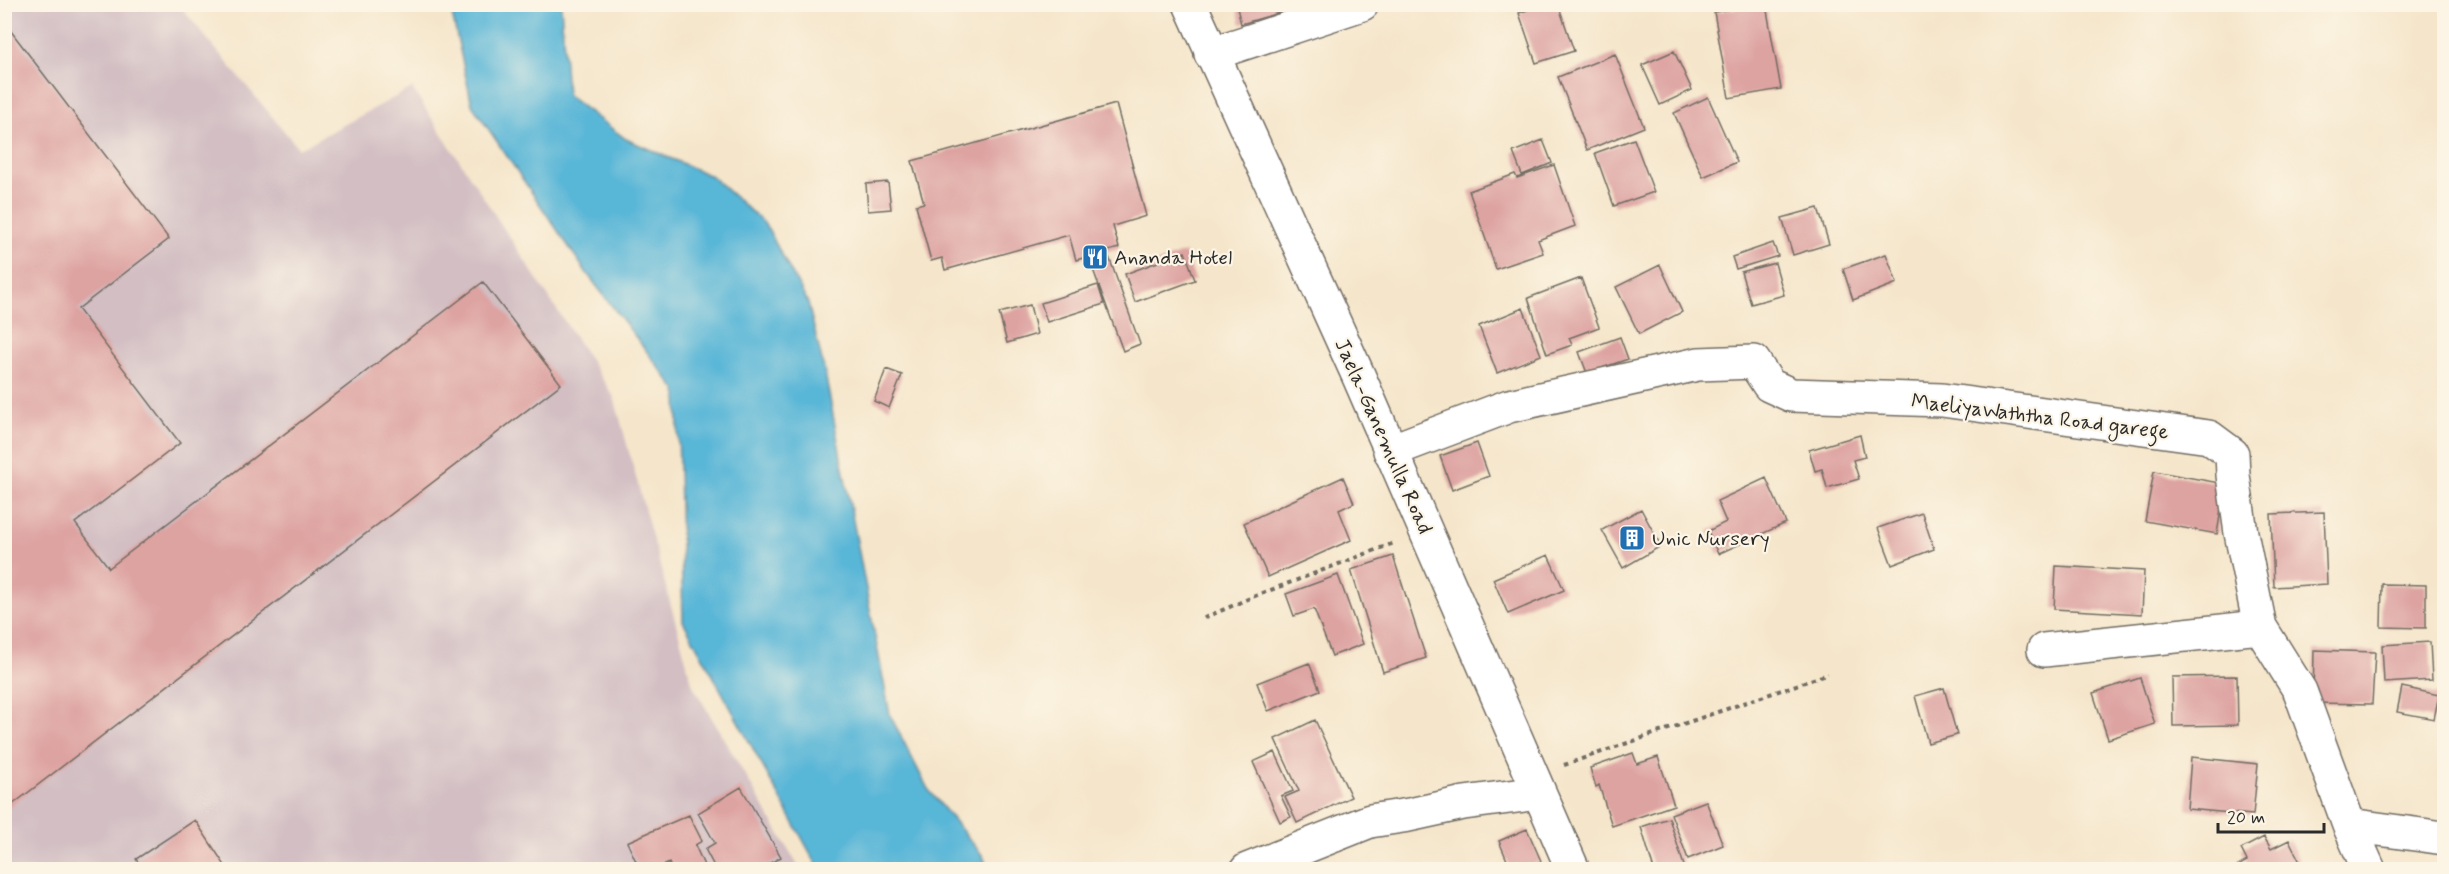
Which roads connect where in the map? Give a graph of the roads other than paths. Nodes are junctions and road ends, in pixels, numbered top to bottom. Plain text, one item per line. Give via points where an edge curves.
1 (1190, 4) edge
2 (1362, 4) edge
3 (1211, 54) junction
4 (1390, 451) junction
5 (2260, 627) junction
6 (2044, 650) dead end
7 (1536, 784) junction
8 (2349, 825) junction
9 (2445, 838) edge
10 (1247, 870) edge
11 (1573, 870) edge
12 (2369, 870) edge

1 - 3 street, Jaela-Ganemulla Road
2 - 3 street
3 - 4 street, Jaela-Ganemulla Road
4 - 5 street, MaeliyaWaththa Road garege via 1509,405 1698,364 1754,362 1769,385 1791,395 1942,400 2209,437 2232,454 2241,533
4 - 7 street, Jaela-Ganemulla Road
5 - 6 street
5 - 8 street, MaeliyaWaththa Road garege via 2300,692
7 - 10 street via 1410,816 1370,821
7 - 11 street, Jaela-Ganemulla Road
8 - 9 street
8 - 12 street, MaeliyaWaththa Road garege

